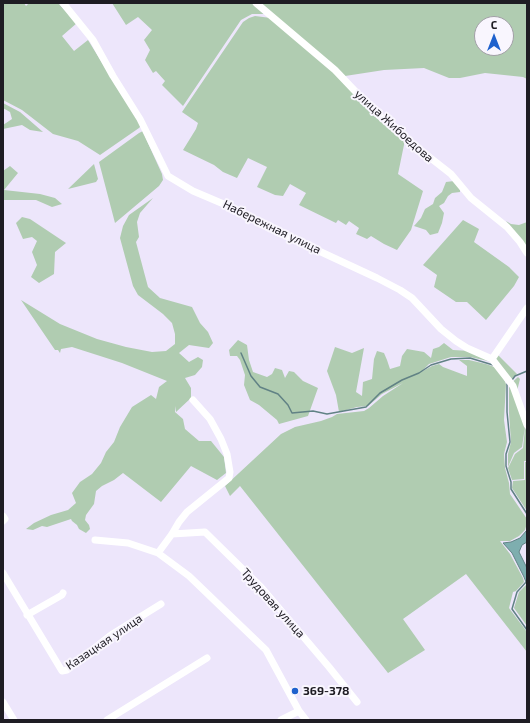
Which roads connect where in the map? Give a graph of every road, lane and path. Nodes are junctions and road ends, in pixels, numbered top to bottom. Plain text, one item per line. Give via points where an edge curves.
1 (63, 3) edge
2 (256, 3) edge
3 (527, 253) edge
4 (527, 308) edge
5 (493, 360) junction
6 (193, 400) dead end
7 (527, 425) edge
8 (3, 516) edge
9 (3, 521) edge
10 (172, 534) junction
11 (95, 540) dead end
12 (158, 553) junction
13 (3, 573) edge
14 (63, 593) dead end
15 (161, 604) dead end
16 (27, 614) junction
17 (207, 658) dead end
18 (3, 702) edge
19 (357, 702) dead end
20 (299, 711) junction
21 (14, 720) edge
22 (107, 720) edge
23 (282, 720) edge
24 (306, 720) edge

1 - 5 street, Набережная улица via 93,40 112,76 140,119 168,176 263,225 400,290 412,298 456,341
2 - 3 street, улица Жибоедова via 335,70 374,111 450,174 471,198 507,227
4 - 5 street
5 - 7 street via 513,386
6 - 10 street via 210,419 221,439 230,472 229,478 187,512
8 - 9 street
10 - 12 street
10 - 19 street, Трудовая улица via 205,532 261,587
11 - 12 street via 128,543
12 - 20 street via 189,576 266,650
13 - 16 street, Казацкая улица
14 - 16 street
15 - 16 street, Казацкая улица via 111,635 62,671
17 - 22 street
18 - 21 street
20 - 23 street
20 - 24 street

